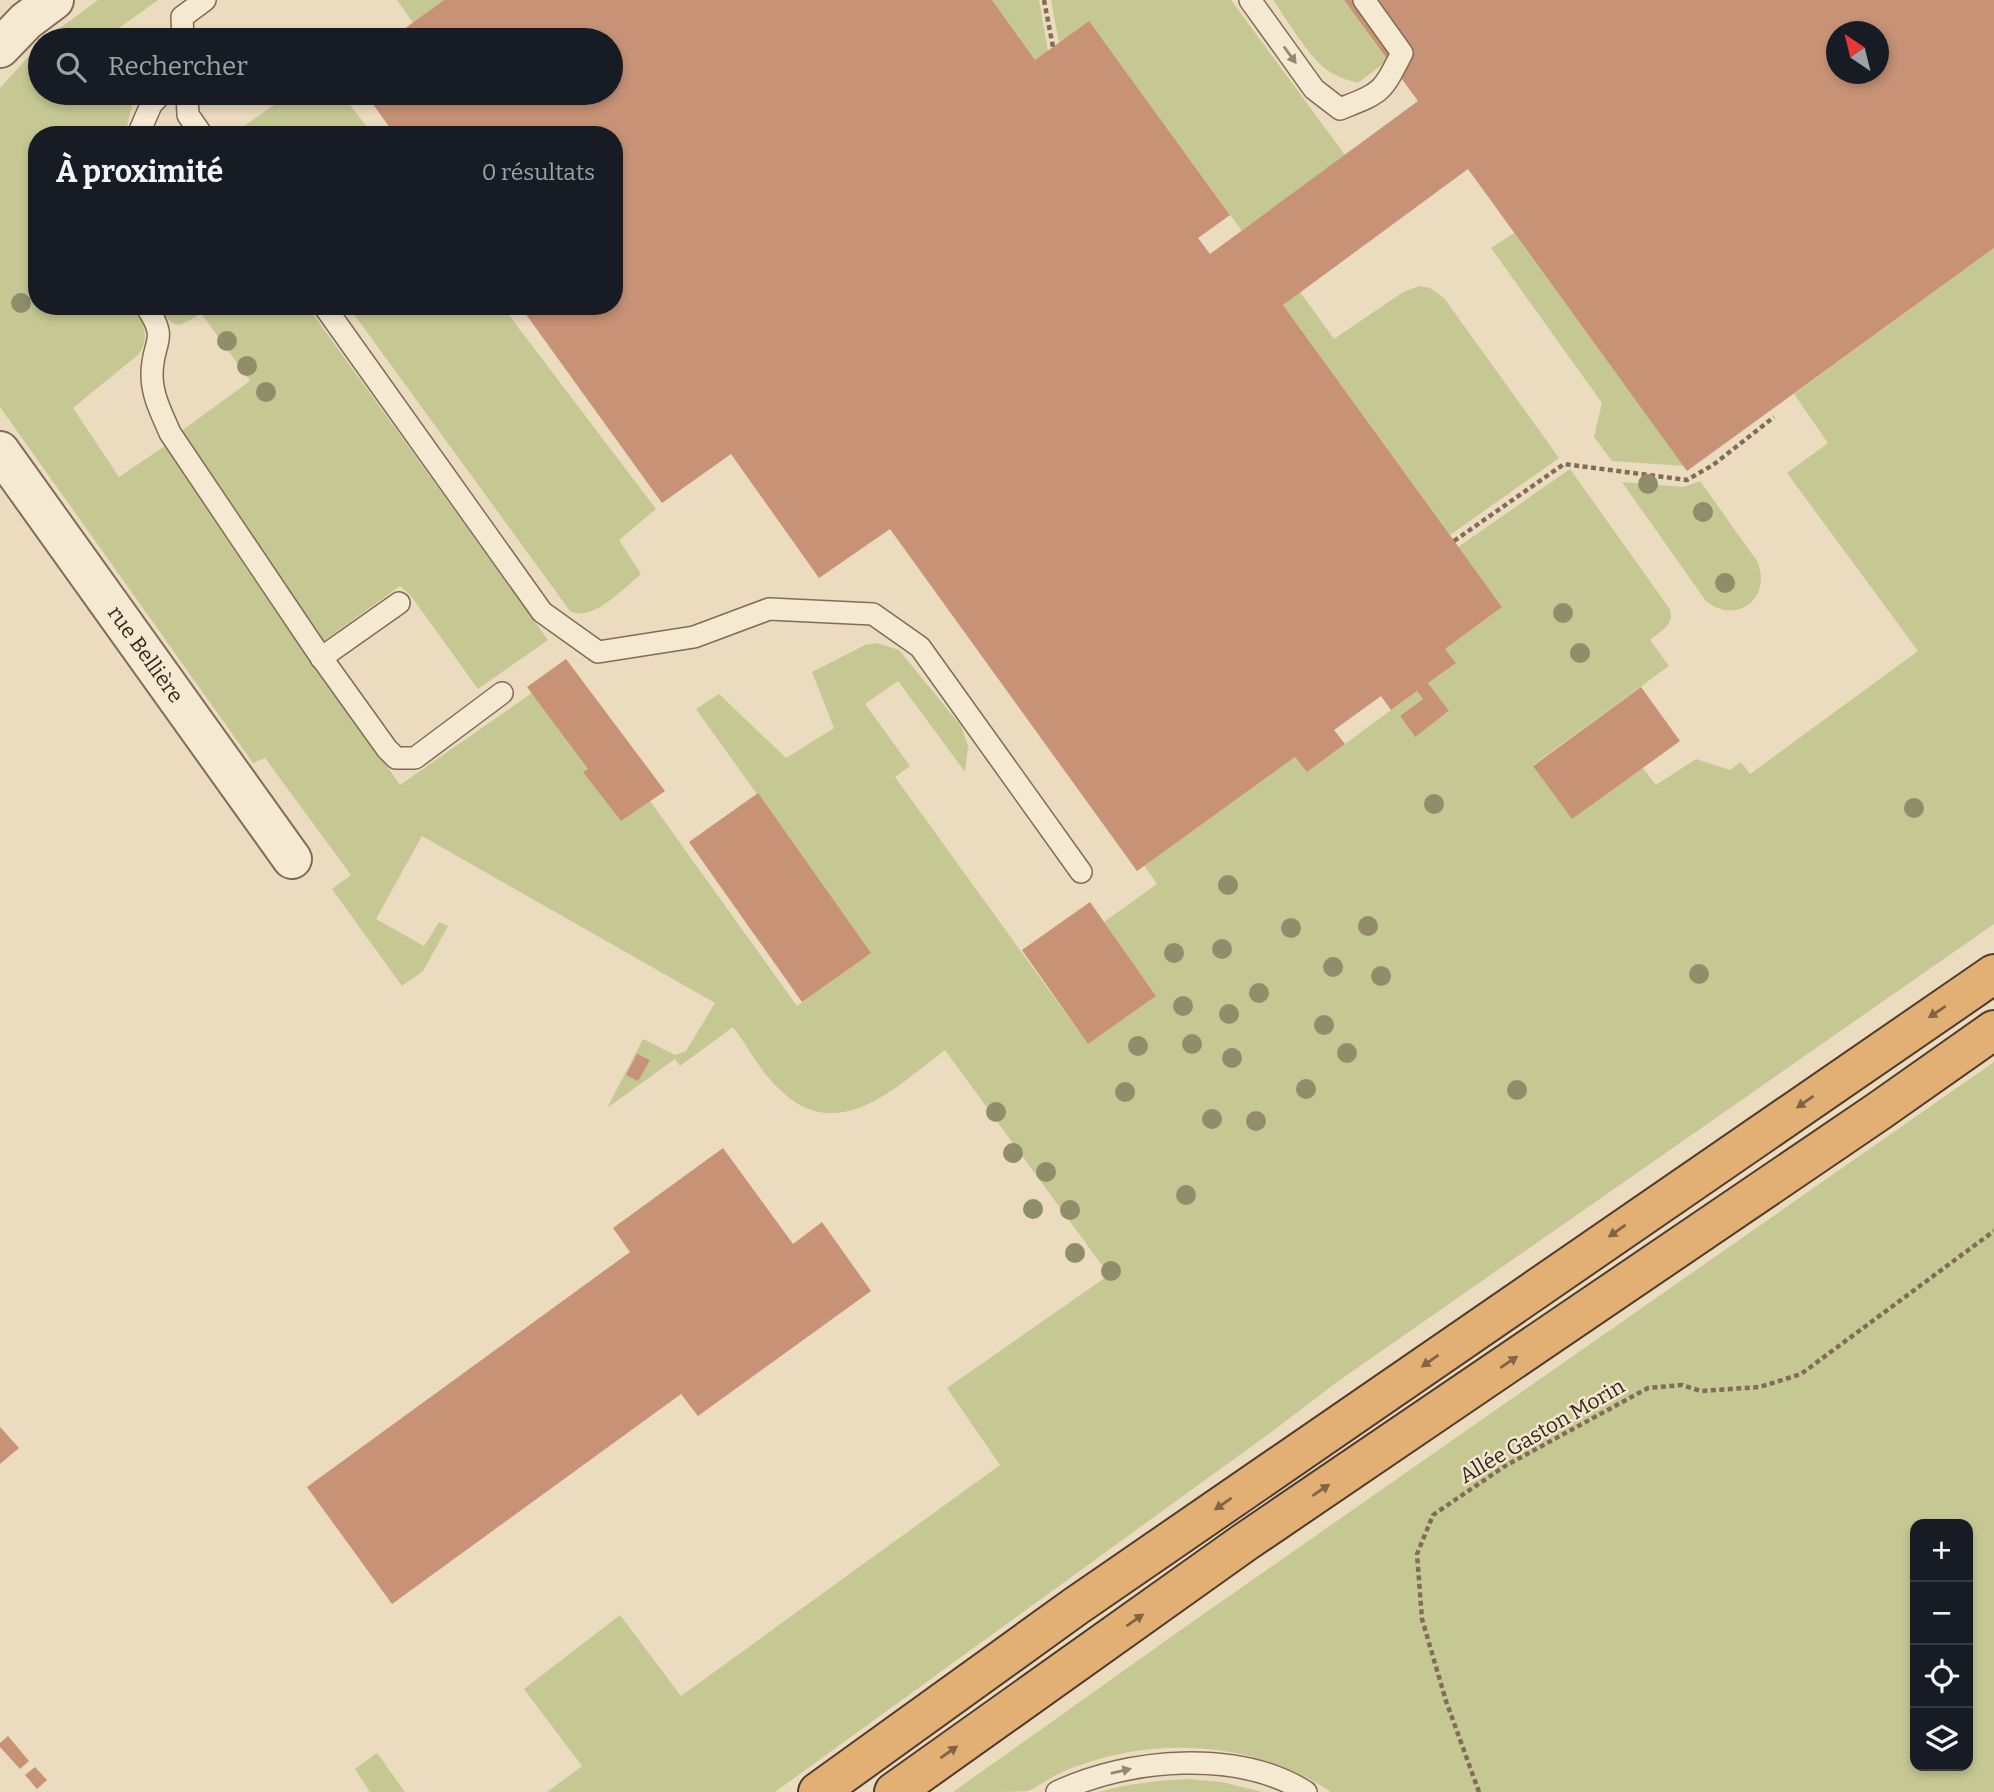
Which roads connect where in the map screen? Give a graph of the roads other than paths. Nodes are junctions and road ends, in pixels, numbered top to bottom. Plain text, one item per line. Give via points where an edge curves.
1 (54, 0) edge
2 (205, 0) edge
3 (1250, 0) edge
4 (1364, 0) edge
5 (182, 28) edge
6 (0, 48) edge
7 (151, 105) edge
8 (188, 105) edge
9 (142, 126) edge
10 (196, 126) edge
11 (151, 315) edge
12 (330, 315) edge
13 (0, 452) edge
14 (399, 603) dead end
15 (321, 658) junction
16 (502, 693) dead end
17 (292, 859) dead end
18 (1081, 872) dead end
19 (1994, 974) edge
20 (1994, 1030) edge
21 (818, 1792) edge
22 (894, 1792) edge
23 (1057, 1792) edge
24 (1306, 1792) edge

1 - 6 street
2 - 5 lane via 182,17
3 -> 4 lane via 1314,89 1340,109 1385,87 1402,53
7 - 9 lane
8 - 10 lane
11 - 15 lane via 160,333 152,374 155,401 170,433
12 - 18 lane via 542,612 598,652 694,637 769,609 873,614 920,648
13 - 17 street, rue Bellière
14 - 15 lane
15 - 16 lane via 396,758 415,758
19 -> 21 highway via 1076,1606
22 -> 20 highway via 1245,1542
23 -> 24 lane via 1145,1765 1191,1762 1265,1774

